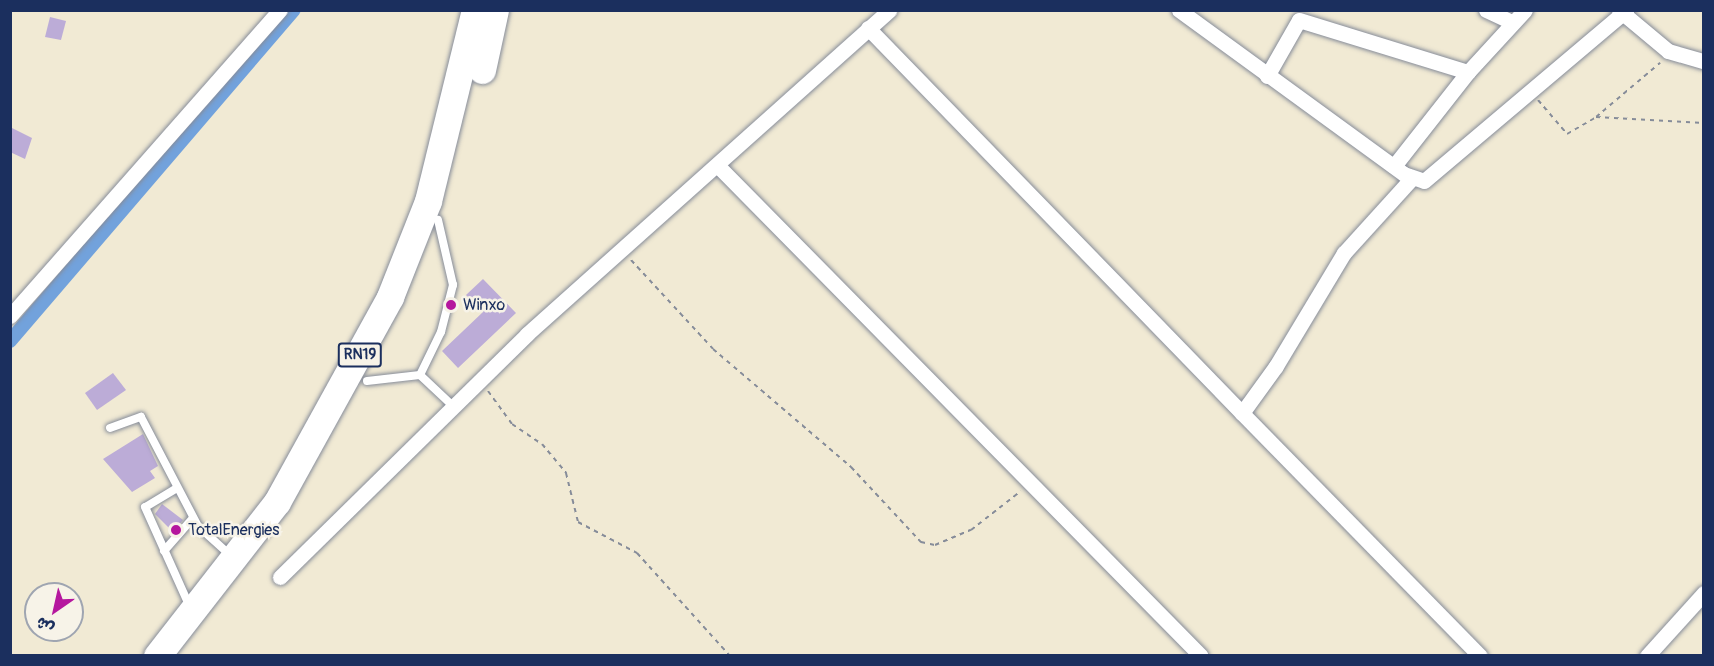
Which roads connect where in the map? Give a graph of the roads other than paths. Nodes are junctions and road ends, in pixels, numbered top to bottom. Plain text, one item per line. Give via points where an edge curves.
1 (280, 10) edge
2 (475, 10) edge
3 (495, 10) edge
4 (889, 10) edge
5 (1179, 10) edge
6 (1486, 10) edge
7 (1525, 10) edge
8 (1622, 12) edge
9 (1512, 22) junction
10 (868, 28) junction
11 (1704, 61) edge
12 (1468, 72) junction
13 (1267, 76) junction
14 (717, 165) junction
15 (1394, 166) junction
16 (1410, 178) junction
17 (438, 220) junction
18 (10, 316) edge
19 (420, 375) junction
20 (367, 381) junction
21 (453, 406) junction
22 (1242, 413) junction
23 (110, 428) dead end
24 (177, 488) junction
25 (193, 518) junction
26 (164, 550) junction
27 (237, 560) junction
28 (280, 577) dead end
29 (1704, 593) edge
30 (192, 616) junction
31 (157, 656) edge
32 (177, 656) edge
33 (1201, 656) edge
34 (1480, 656) edge
35 (1647, 656) edge

1 - 18 street
2 - 27 highway, RN19 via 455,105 406,261 327,420
3 - 17 highway, RN19 via 465,138
4 - 10 street
5 - 13 street
6 - 9 street
7 - 9 street
8 - 11 street via 1672,52
8 - 16 street via 1430,179
9 - 12 street
10 - 14 street
10 - 22 street
12 - 13 street via 1299,20
12 - 15 street
13 - 15 street
14 - 21 street
14 - 33 street
15 - 16 street
16 - 22 street via 1344,253 1276,366
17 - 19 lane via 453,285 441,332
17 - 20 highway, RN19
19 - 20 lane
19 - 21 lane
20 - 32 highway, RN19 via 282,523
21 - 28 street
22 - 34 street
23 - 24 lane via 141,417
24 - 25 lane
24 - 26 lane via 145,507
25 - 26 lane
25 - 27 lane via 206,537
26 - 30 lane
27 - 30 highway, RN19
29 - 35 street
30 - 31 highway, RN19

